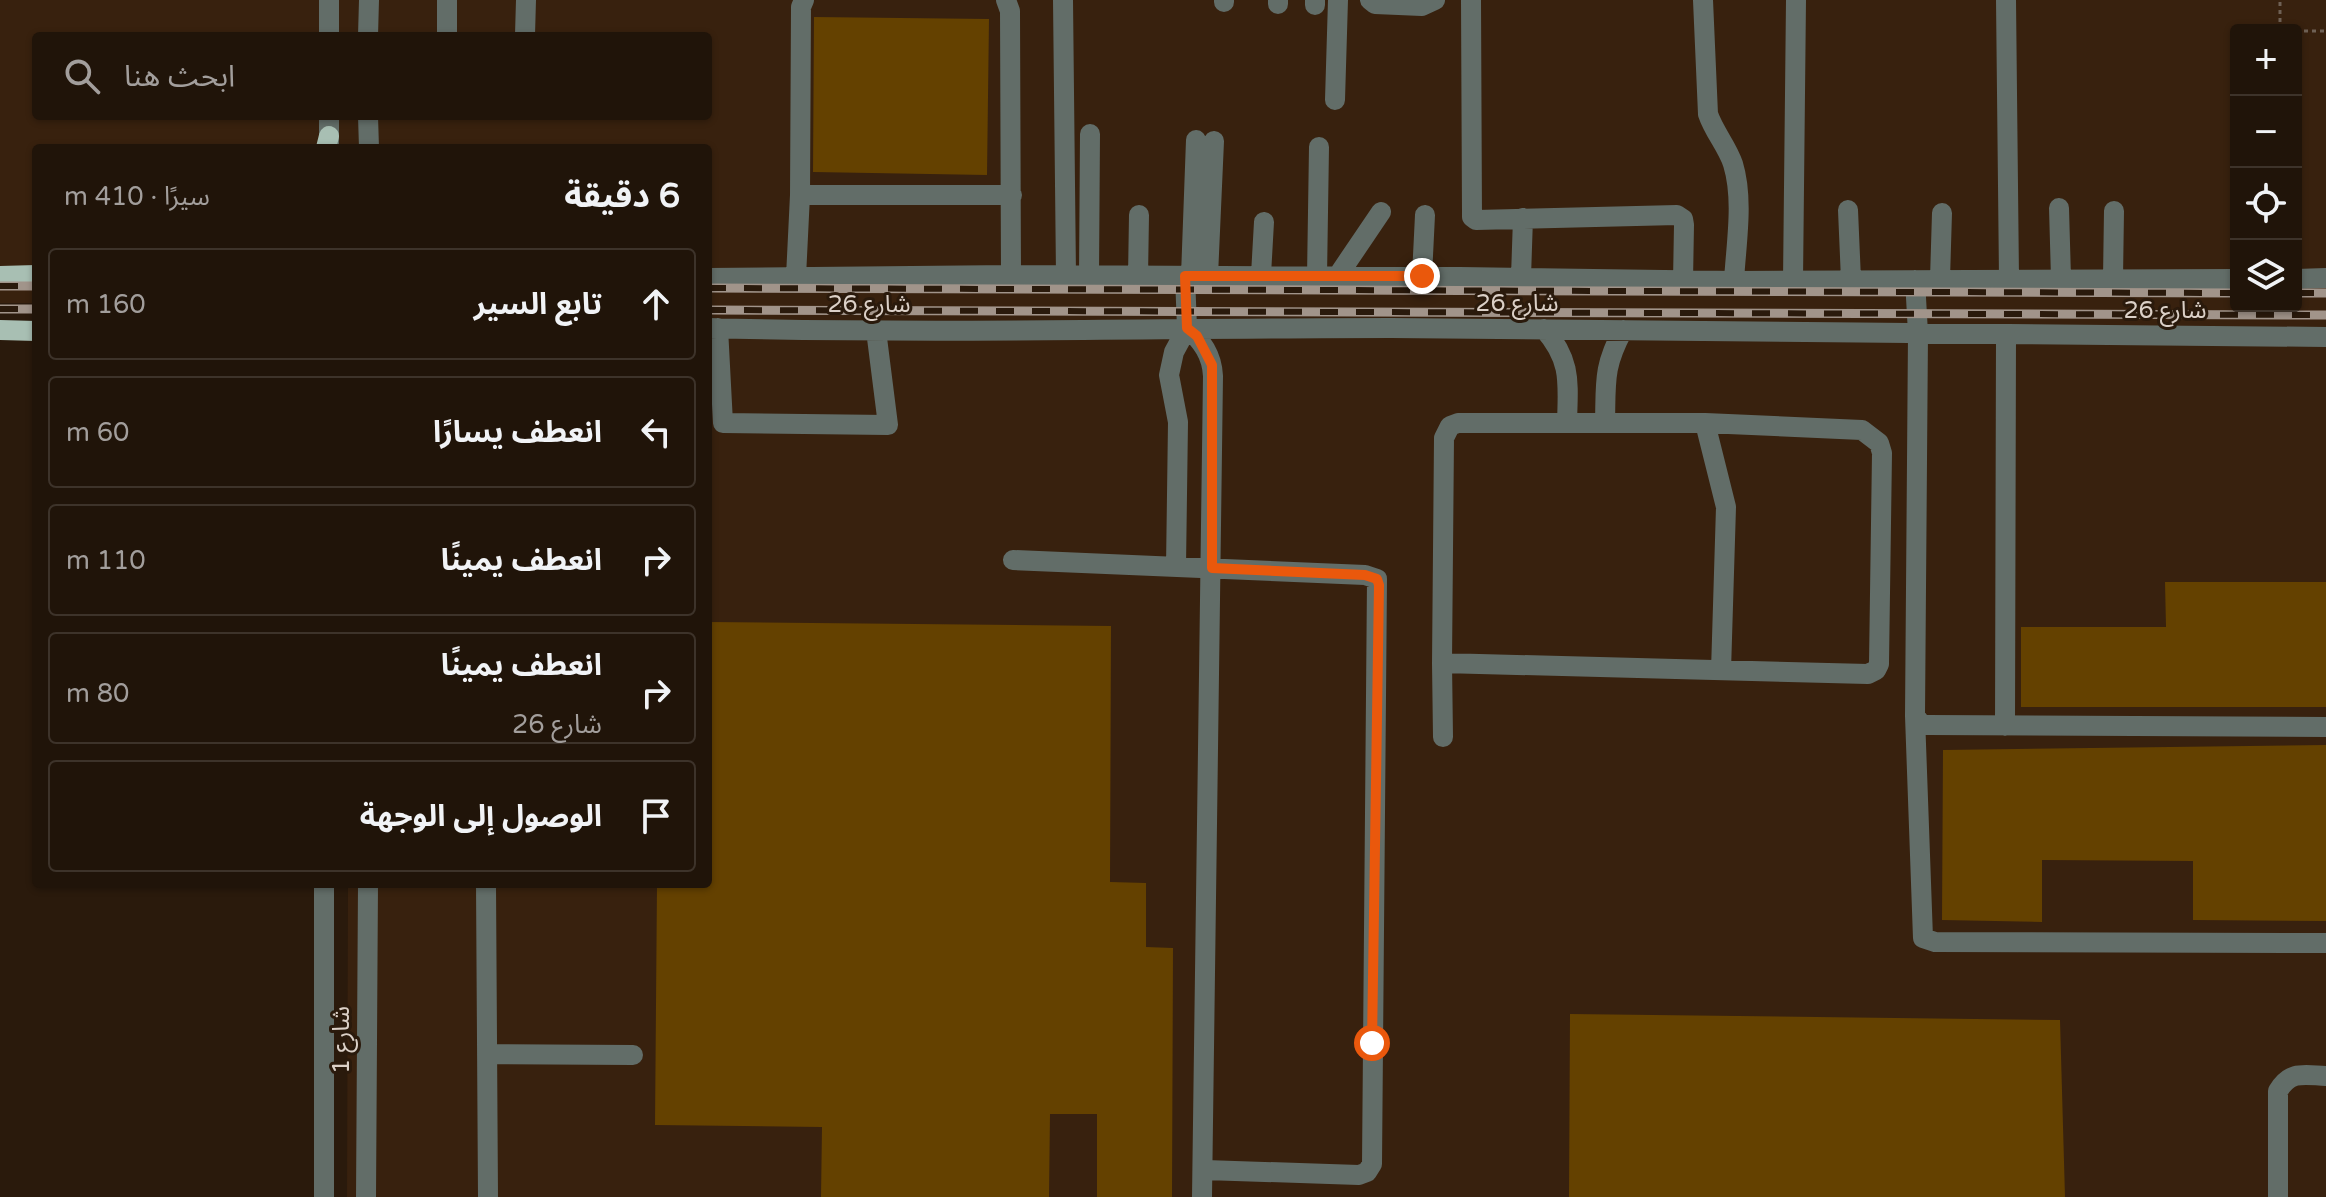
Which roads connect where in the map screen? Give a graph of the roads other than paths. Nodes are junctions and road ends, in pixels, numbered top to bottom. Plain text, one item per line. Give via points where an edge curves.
1 (329, 0) edge
2 (369, 0) edge
3 (447, 0) edge
4 (526, 0) edge
5 (804, 0) edge
6 (1006, 0) edge
7 (1063, 0) edge
8 (1338, 0) edge
9 (1370, 0) edge
10 (1435, 0) edge
11 (1471, 0) edge
12 (1703, 0) edge
13 (1796, 0) edge
14 (2006, 0) edge
15 (329, 32) edge
16 (368, 32) edge
17 (447, 32) edge
18 (525, 32) edge
19 (1335, 100) dead end
20 (1090, 134) dead end
21 (1205, 140) dead end
22 (1319, 147) dead end
23 (800, 195) junction
24 (1012, 195) junction
25 (2059, 208) dead end
26 (1848, 210) dead end
27 (2114, 211) dead end
28 (1381, 212) dead end
29 (1942, 213) dead end
30 (1139, 215) dead end
31 (1425, 215) dead end
32 (1523, 218) junction
33 (1264, 222) dead end
34 (32, 275) edge
35 (1011, 275) junction
36 (1261, 275) junction
37 (0, 276) edge
38 (1066, 276) junction
39 (1089, 276) junction
40 (1194, 276) junction
41 (1422, 276) junction
42 (796, 277) junction
43 (1138, 277) junction
44 (1327, 277) junction
45 (1521, 277) junction
46 (712, 278) edge
47 (2061, 278) junction
48 (2113, 278) junction
49 (2326, 278) edge
50 (1940, 279) junction
51 (2009, 279) junction
52 (2230, 279) edge
53 (2302, 279) edge
54 (1851, 280) junction
55 (1915, 280) junction
56 (1683, 281) junction
57 (1734, 281) junction
58 (1793, 281) junction
59 (713, 328) edge
60 (1187, 328) junction
61 (1544, 329) junction
62 (0, 330) edge
63 (876, 330) junction
64 (1623, 330) junction
65 (32, 331) edge
66 (1918, 333) junction
67 (2006, 336) junction
68 (2326, 337) edge
69 (1567, 423) junction
70 (1605, 423) junction
71 (1705, 423) junction
72 (1013, 560) dead end
73 (1176, 567) junction
74 (1212, 568) junction
75 (1442, 663) junction
76 (1721, 671) junction
77 (1915, 716) junction
78 (2005, 726) junction
79 (2326, 727) edge
80 (1443, 737) dead end
81 (324, 888) edge
82 (368, 888) edge
83 (486, 888) edge
84 (2326, 943) edge
85 (487, 1054) junction
86 (633, 1055) dead end
87 (2326, 1076) edge
88 (1205, 1170) junction
89 (324, 1197) edge
90 (366, 1197) edge
91 (488, 1197) edge
92 (1202, 1197) edge
93 (2278, 1197) edge

1 - 15 street
2 - 16 street
3 - 17 street
4 - 18 street
5 - 23 street
6 - 24 street
7 - 38 street
8 - 19 street
9 - 10 street via 1422,6
11 - 32 street via 1470,212 1476,220
12 - 57 street via 1708,114 1734,167 1738,192
13 - 58 street
14 - 51 street
20 - 39 street
21 - 40 street
22 - 44 street
23 - 24 street
23 - 42 street
24 - 35 street
25 - 47 street
26 - 54 street
27 - 48 street
28 - 44 street
29 - 50 street
30 - 43 street
31 - 41 street
32 - 45 street
32 - 56 street via 1677,215 1684,225
33 - 36 street
34 - 37 main road
35 - 38 street, شارع 26
35 - 42 street, شارع 26
36 - 40 street, شارع 26
36 - 44 street, شارع 26
38 - 39 street, شارع 26
39 - 43 street, شارع 26
40 - 43 street, شارع 26
40 - 60 street
41 - 44 street, شارع 26
41 - 45 street, شارع 26
42 - 46 street, شارع 26
45 - 56 street, شارع 26
47 - 48 street, شارع 26
47 - 51 street, شارع 26
48 - 52 street, شارع 26
49 - 53 street
50 - 51 street, شارع 26
50 - 55 street, شارع 26
54 - 55 street, شارع 26
54 - 58 street, شارع 26
55 - 66 street
56 - 57 street, شارع 26
57 - 58 street, شارع 26
59 - 63 street, شارع 26
59 - 63 street via 723,423 888,425
60 - 61 street, شارع 26
60 - 63 street, شارع 26
60 - 73 street via 1169,375 1178,422
60 - 74 street via 1212,365
61 - 64 street, شارع 26
61 - 69 street via 1566,364
62 - 65 main road
64 - 66 street, شارع 26
64 - 70 street via 1606,371
66 - 67 street, شارع 26
66 - 77 street
67 - 68 street, شارع 26
67 - 78 street
69 - 70 street
69 - 75 street via 1458,423 1446,431
70 - 71 street
71 - 76 street via 1726,507
71 - 76 street via 1862,430 1879,443 1882,453 1876,670
72 - 73 street
73 - 74 street
74 - 88 street
74 - 88 street via 1365,575 1379,585 1373,1160 1359,1175
75 - 76 street
75 - 80 street
77 - 78 street via 1922,725
77 - 84 street via 1925,941
78 - 79 street
81 - 89 street, شارع 1
82 - 90 street, شارع 1
83 - 85 street
85 - 86 street
85 - 91 street
87 - 93 street via 2296,1075 2278,1091
88 - 92 street

